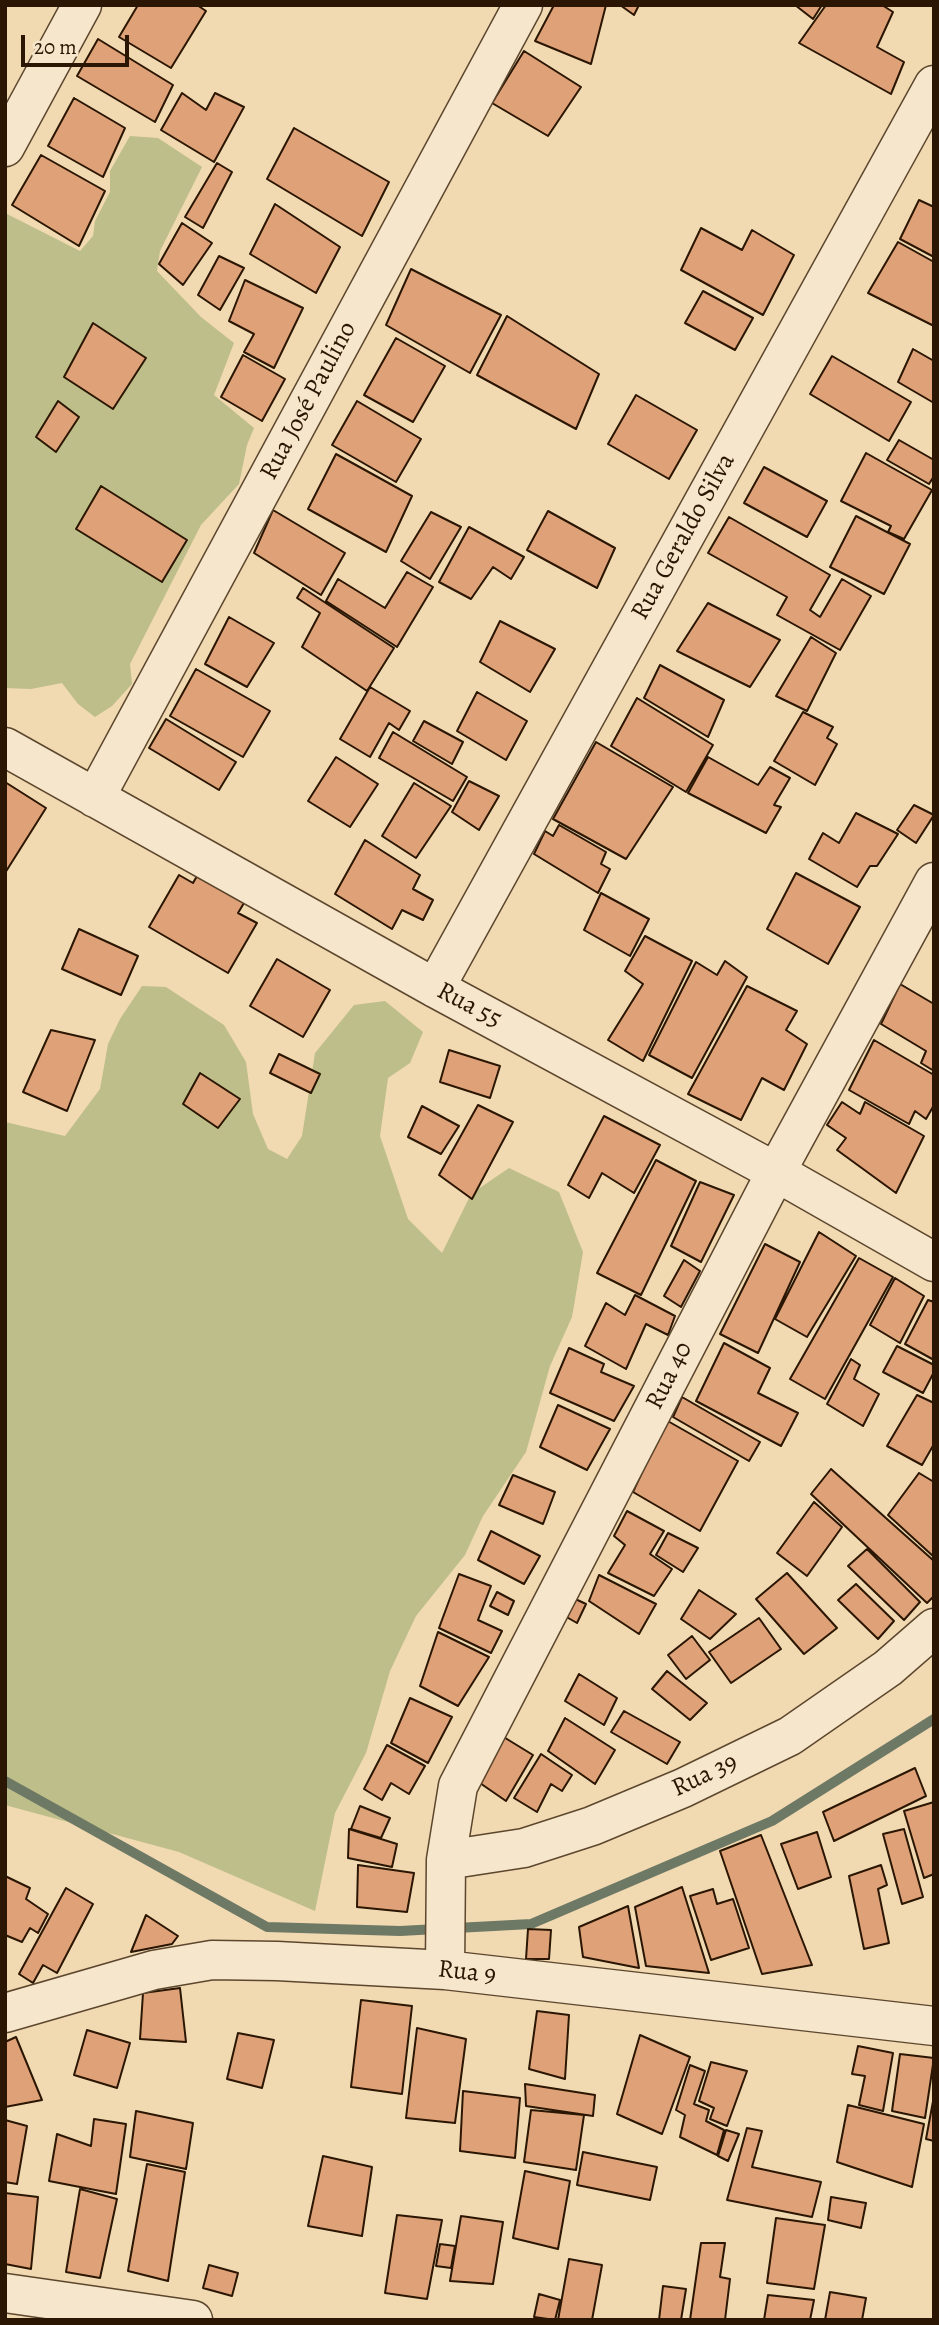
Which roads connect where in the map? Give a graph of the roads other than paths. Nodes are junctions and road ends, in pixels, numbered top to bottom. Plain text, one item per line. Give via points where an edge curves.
1 (82, 5) edge
2 (523, 5) edge
3 (934, 85) edge
4 (5, 147) edge
5 (5, 747) edge
6 (95, 797) junction
7 (934, 882) edge
8 (435, 988) junction
9 (776, 1172) junction
10 (934, 1262) edge
11 (934, 1628) edge
12 (446, 1871) junction
13 (444, 1953) junction
14 (5, 2013) edge
15 (934, 2026) edge
16 (5, 2293) edge
17 (193, 2320) edge

1 - 4 street
2 - 6 street, Rua José Paulino
3 - 8 street, Rua Geraldo Silva
5 - 6 street, Rua 55
6 - 8 street, Rua 55
7 - 9 street, Rua 40
8 - 9 street, Rua 55
9 - 10 street, Rua 55
9 - 12 street, Rua 40 via 458,1786
11 - 12 street, Rua 39 via 888,1668 790,1736 592,1826
12 - 13 street, Rua 40
13 - 14 street, Rua 9 via 212,1960 153,1970
13 - 15 street, Rua 9
16 - 17 street

